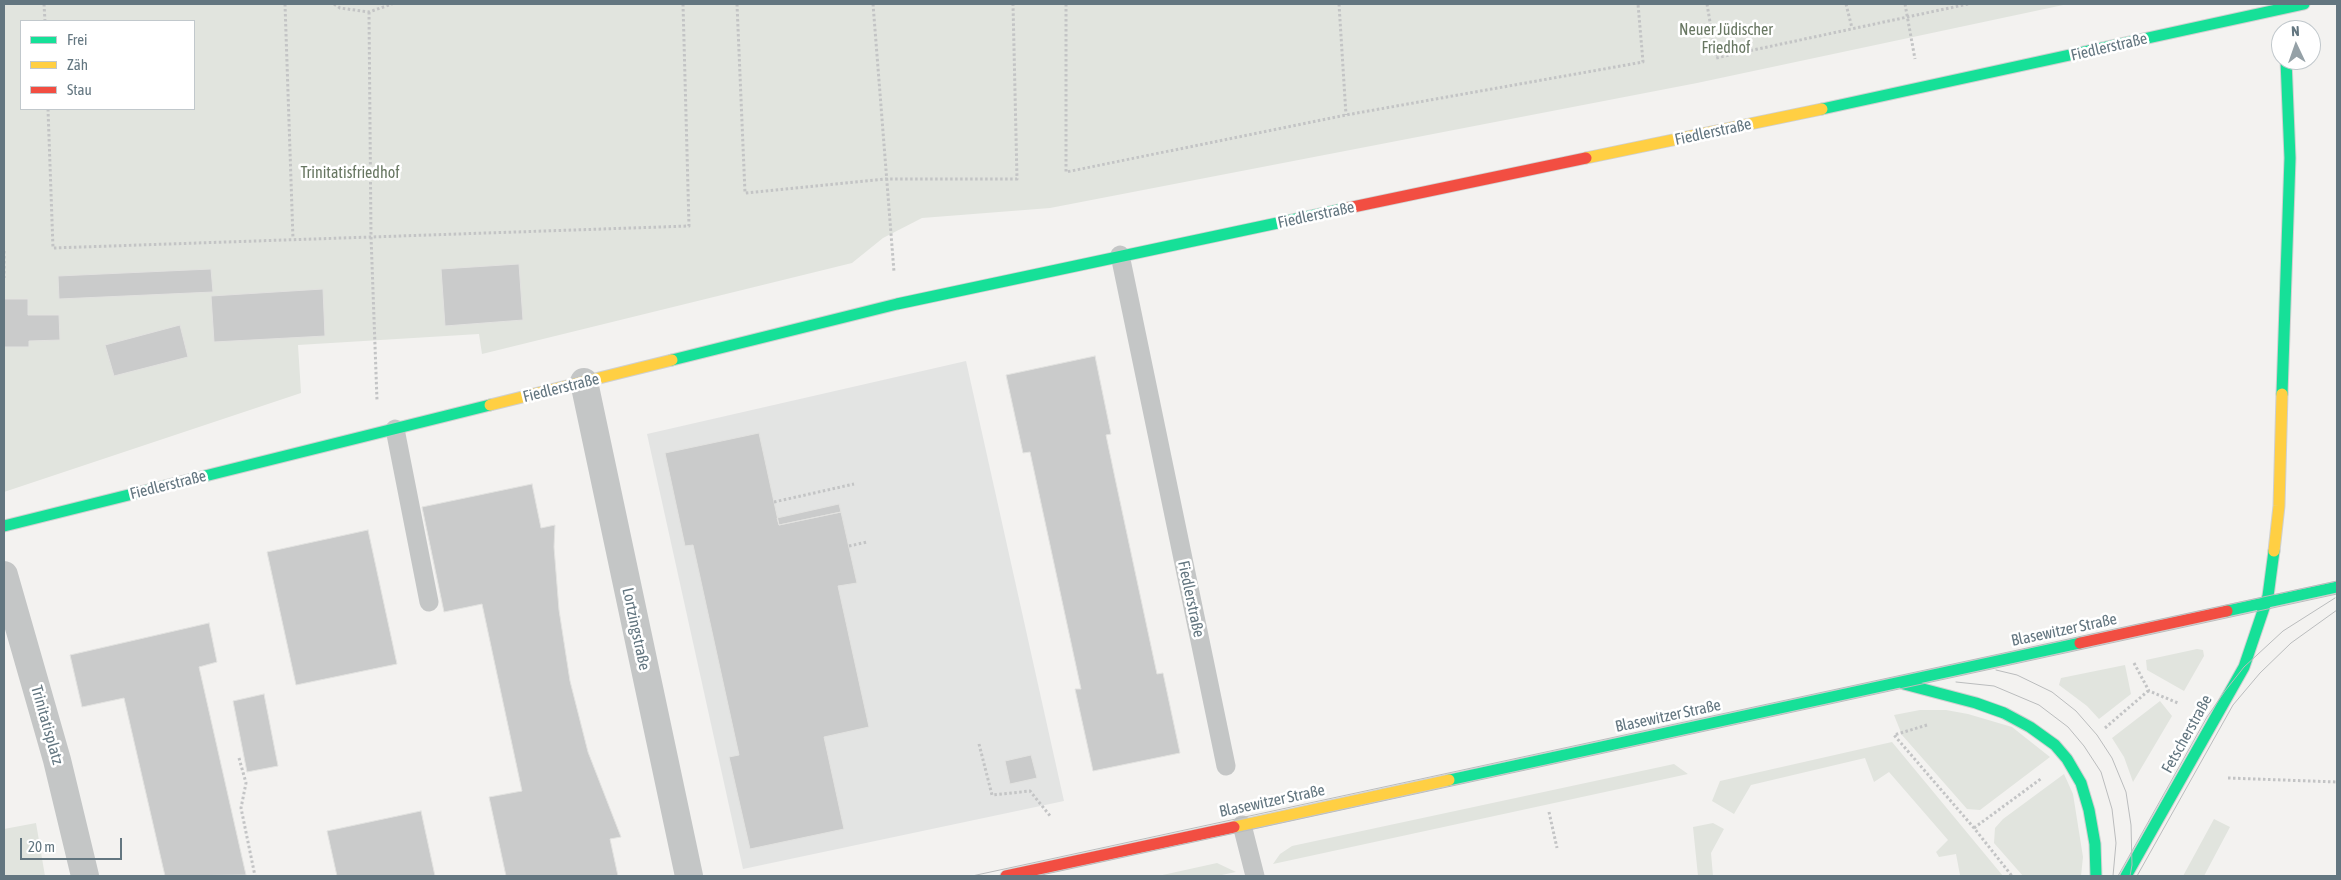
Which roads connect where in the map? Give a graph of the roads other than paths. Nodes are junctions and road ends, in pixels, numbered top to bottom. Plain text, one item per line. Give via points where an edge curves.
1 (2304, 4) edge
2 (2283, 6) edge
3 (2284, 20) edge
4 (2286, 70) edge
5 (1120, 256) junction
6 (584, 382) junction
7 (387, 431) junction
8 (4, 526) edge
9 (4, 574) edge
10 (2337, 587) edge
11 (428, 602) dead end
12 (2266, 602) junction
13 (1900, 683) junction
14 (1226, 766) dead end
15 (1242, 824) junction
16 (85, 876) edge
17 (689, 876) edge
18 (1006, 876) edge
19 (1255, 876) edge
20 (2096, 876) edge
21 (2126, 876) edge

1 - 2 street, Fiedlerstraße
2 - 3 street
2 - 5 street, Fiedlerstraße via 1920,89
4 - 12 street, Fetscherstraße via 2290,158 2279,506
5 - 6 street, Fiedlerstraße via 897,304
5 - 14 lane, Fiedlerstraße
6 - 7 street, Fiedlerstraße
6 - 17 street, Lortzingstraße
7 - 8 street, Fiedlerstraße
7 - 11 lane
9 - 16 street, Trinitatisplatz via 57,760
10 - 12 street, Blasewitzer Straße
12 - 13 street, Blasewitzer Straße
12 - 21 street, Fetscherstraße via 2244,667
13 - 15 street, Blasewitzer Straße
13 - 20 street via 1976,703 2004,714 2056,745 2081,783 2095,844
15 - 18 street, Blasewitzer Straße
15 - 19 lane

